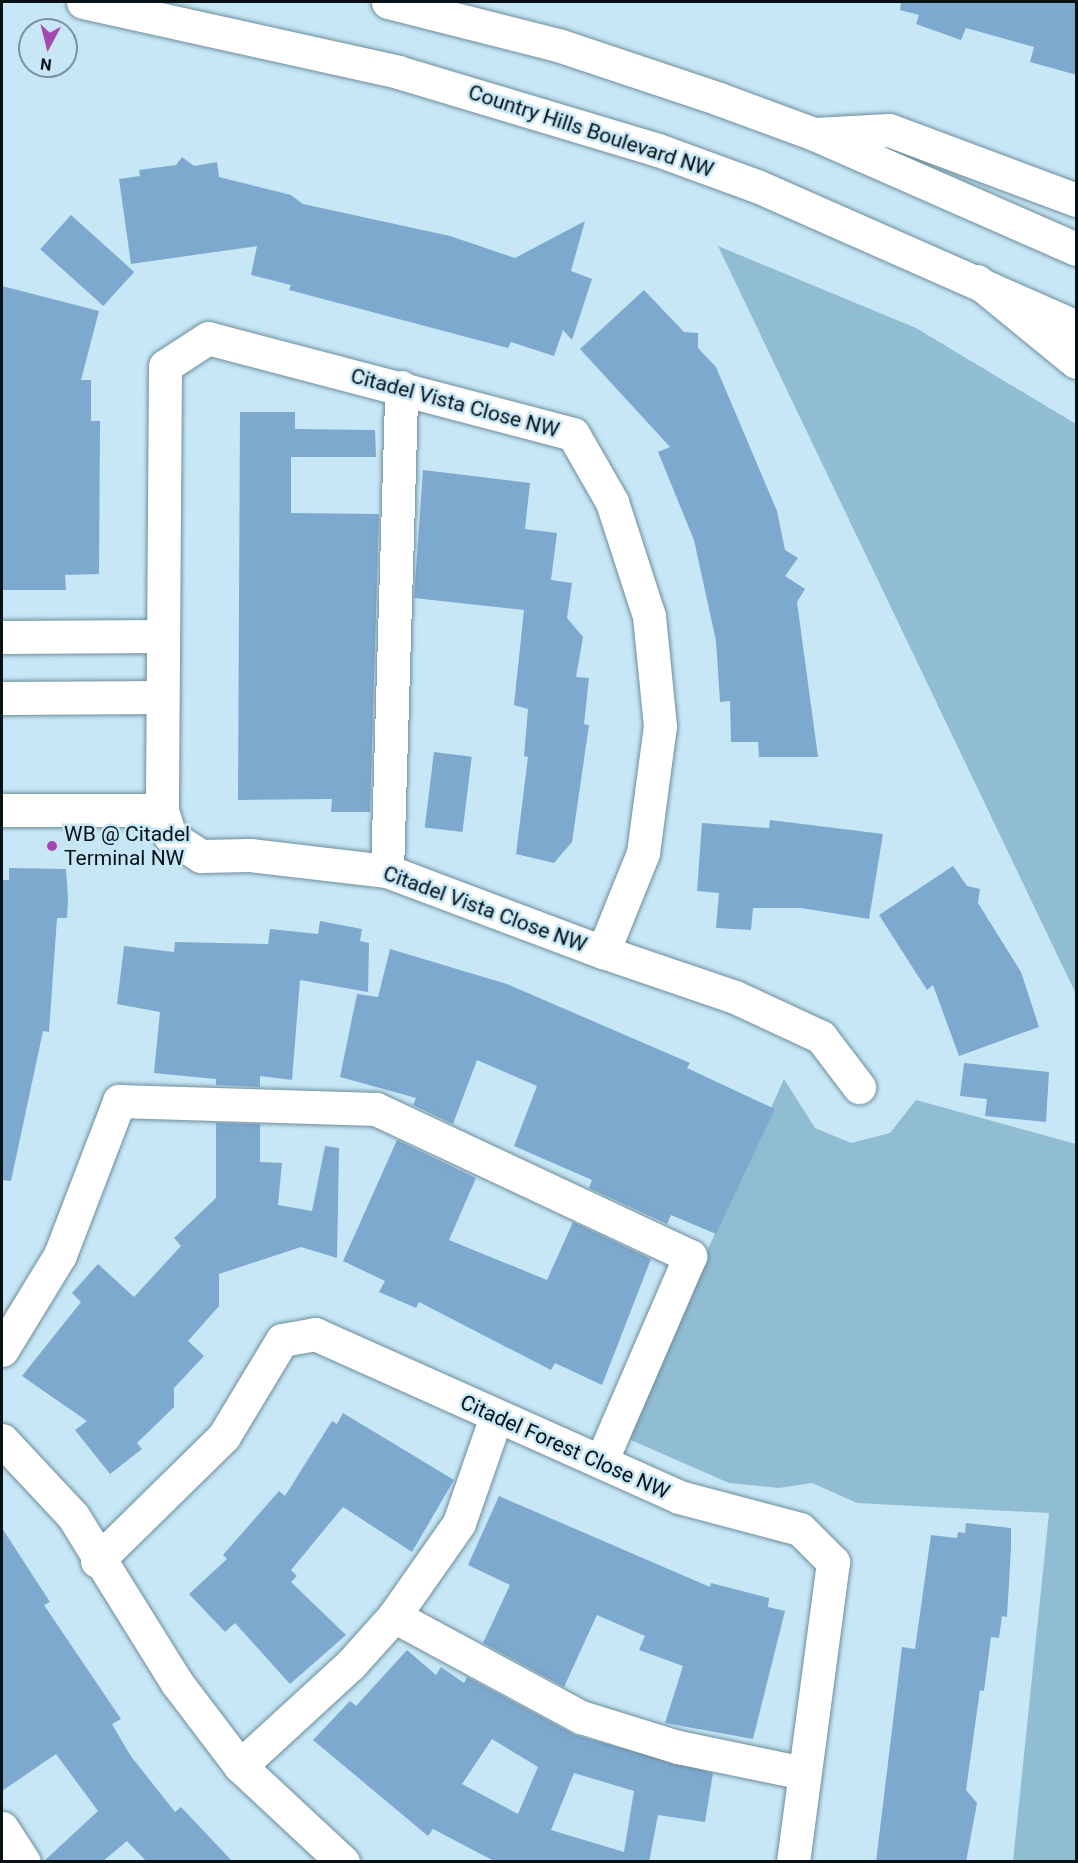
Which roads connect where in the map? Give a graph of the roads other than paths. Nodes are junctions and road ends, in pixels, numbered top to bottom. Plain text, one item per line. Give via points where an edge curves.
1 (83, 2) edge
2 (388, 2) edge
3 (814, 134) junction
4 (1077, 200) edge
5 (1077, 249) edge
6 (977, 281) junction
7 (1077, 327) edge
8 (1077, 362) edge
9 (401, 387) junction
10 (163, 636) junction
11 (2, 637) edge
12 (2, 698) edge
13 (162, 698) junction
14 (2, 810) edge
15 (162, 810) junction
16 (387, 871) junction
17 (603, 952) junction
18 (859, 1087) dead end
19 (2, 1350) edge
20 (496, 1416) junction
21 (2, 1440) edge
22 (601, 1462) junction
23 (97, 1561) junction
24 (394, 1616) junction
25 (240, 1766) junction
26 (804, 1773) junction
27 (2, 1828) edge
28 (24, 1862) edge
29 (344, 1862) edge
30 (793, 1862) edge

1 - 6 main road, Country Hills Boulevard NW via 312,51 546,115 757,186
2 - 3 main road via 558,45
3 - 4 main road via 889,129
3 - 5 main road
6 - 7 main road, Country Hills Boulevard NW
6 - 8 main road
9 - 10 main road, Citadel Vista Close NW via 208,338 165,366
9 - 16 main road
9 - 17 main road, Citadel Vista Close NW via 573,434 612,502 649,616 660,726 643,853
10 - 11 main road
10 - 13 main road, Citadel Vista Close NW
12 - 13 main road
13 - 15 main road, Citadel Vista Close NW
14 - 15 main road
15 - 16 main road, Citadel Vista Close NW via 170,836 201,856 250,855
16 - 17 main road, Citadel Vista Close NW
17 - 18 main road via 735,997 821,1037
19 - 22 main road via 60,1255 119,1101 376,1109 690,1256
20 - 22 main road, Citadel Forest Close NW
20 - 23 main road, Citadel Forest Close NW via 315,1334 282,1340 224,1436
20 - 24 main road via 459,1523
21 - 23 main road via 73,1516
22 - 26 main road, Citadel Forest Close NW via 679,1497 800,1528 833,1562
23 - 25 main road via 177,1683
24 - 25 main road via 351,1664
24 - 26 main road via 580,1717 678,1747
25 - 29 main road
26 - 30 main road, Citadel Forest Close NW
27 - 28 main road

